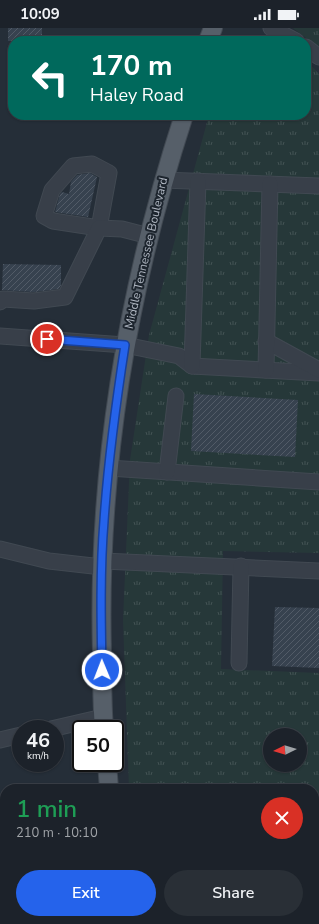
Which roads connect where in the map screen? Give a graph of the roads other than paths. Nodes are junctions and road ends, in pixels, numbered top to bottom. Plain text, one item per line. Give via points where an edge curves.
1 (271, 28) edge
2 (286, 36) edge
3 (311, 51) edge
4 (319, 57) edge
5 (182, 120) edge
6 (163, 180) junction
7 (198, 181) junction
8 (270, 184) junction
9 (319, 186) edge
10 (99, 228) junction
11 (149, 236) junction
12 (0, 302) edge
13 (0, 336) edge
14 (266, 341) junction
15 (125, 345) junction
16 (192, 366) junction
17 (266, 370) junction
18 (319, 371) edge
19 (176, 396) dead end
20 (109, 468) junction
21 (167, 472) junction
22 (319, 482) edge
23 (0, 549) edge
24 (102, 564) junction
25 (241, 566) junction
26 (319, 571) edge
27 (239, 663) dead end
28 (104, 720) edge
29 (12, 737) edge
30 (0, 740) edge
31 (108, 772) edge
32 (109, 784) edge

1 - 2 street
3 - 4 street
5 - 6 main road, Middle Tennessee Boulevard
6 - 7 street
6 - 11 main road, Middle Tennessee Boulevard
7 - 8 street
7 - 16 street
8 - 9 street
8 - 14 street
10 - 10 street via 108,173 92,164 73,166 52,190 44,216 53,221
10 - 11 street via 122,229
10 - 12 street via 65,297
11 - 15 main road, Middle Tennessee Boulevard
13 - 15 street
14 - 17 street
14 - 18 street
15 - 16 street via 179,356
15 - 20 main road, Middle Tennessee Boulevard
16 - 17 street
17 - 18 street
19 - 21 street
20 - 21 street
20 - 24 main road, Middle Tennessee Boulevard
21 - 22 street
23 - 24 street via 49,560
24 - 25 street
24 - 28 main road, Middle Tennessee Boulevard
25 - 26 street
25 - 27 street
29 - 30 street
31 - 32 main road

